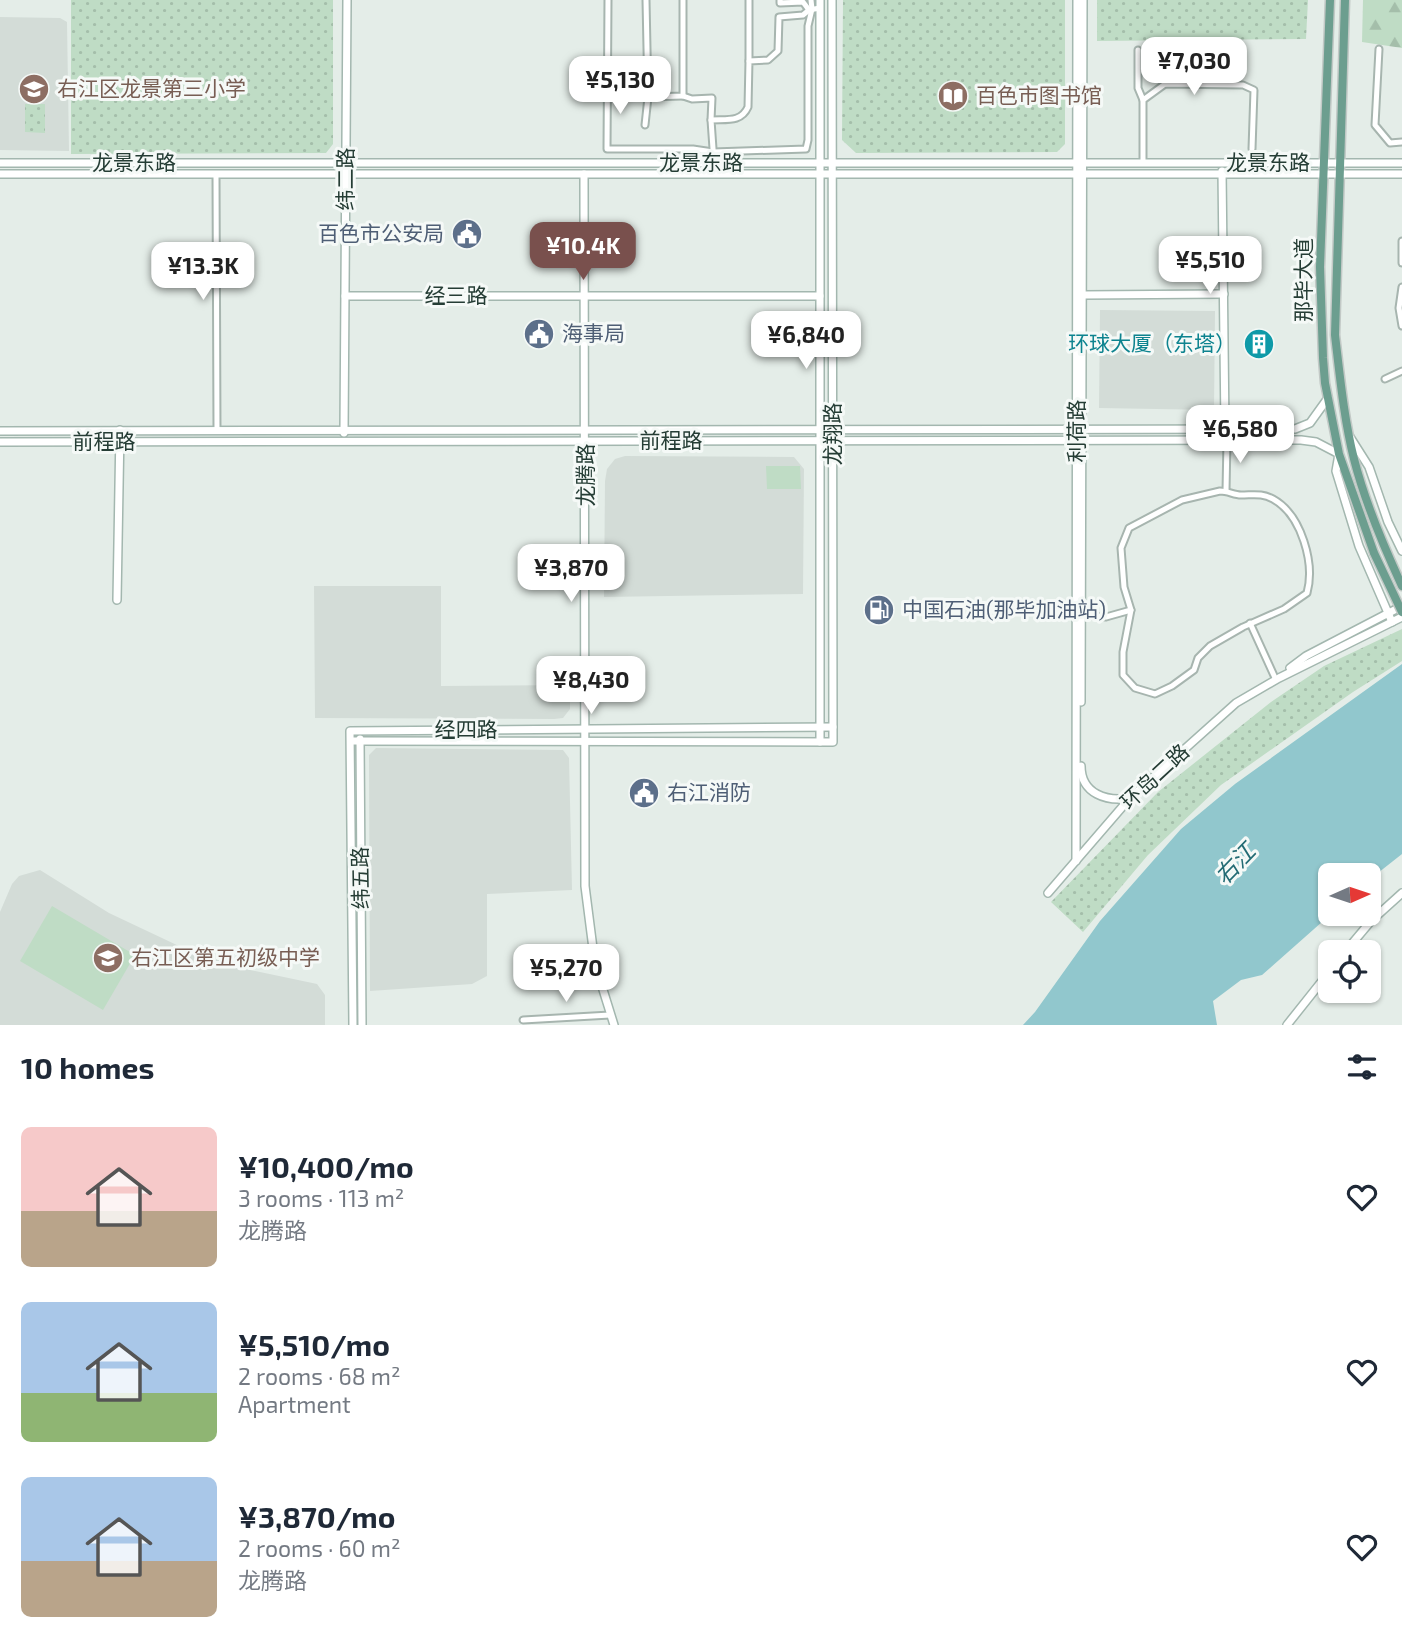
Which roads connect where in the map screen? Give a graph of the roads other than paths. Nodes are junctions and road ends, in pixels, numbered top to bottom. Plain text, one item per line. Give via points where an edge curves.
1 (347, 0) edge
2 (608, 0) edge
3 (646, 0) edge
4 (683, 0) edge
5 (748, 0) edge
6 (780, 0) edge
7 (811, 0) edge
8 (832, 0) edge
9 (1077, 0) edge
10 (1083, 0) edge
11 (1330, 0) edge
12 (1345, 0) edge
13 (815, 7) edge
14 (1165, 48) dead end
15 (1379, 49) dead end
16 (1138, 50) dead end
17 (749, 61) junction
18 (1165, 84) junction
19 (683, 96) junction
20 (648, 97) junction
21 (1143, 100) junction
22 (711, 120) junction
23 (645, 125) dead end
24 (1402, 142) edge
25 (1252, 149) dead end
26 (713, 152) junction
27 (0, 163) edge
28 (346, 163) junction
29 (713, 163) junction
30 (820, 163) junction
31 (832, 163) junction
32 (1080, 163) junction
33 (1143, 163) junction
34 (1222, 163) junction
35 (1323, 163) junction
36 (1339, 163) junction
37 (1402, 163) edge
38 (0, 174) edge
39 (216, 174) junction
40 (346, 174) junction
41 (584, 174) junction
42 (820, 174) junction
43 (832, 174) junction
44 (1080, 174) junction
45 (1222, 174) junction
46 (1323, 174) junction
47 (1339, 174) junction
48 (1402, 174) edge
49 (1402, 241) edge
50 (1402, 263) edge
51 (1402, 287) edge
52 (1224, 294) junction
53 (1083, 295) junction
54 (345, 296) junction
55 (585, 296) junction
56 (820, 296) junction
57 (1402, 326) edge
58 (1402, 371) edge
59 (1385, 379) dead end
60 (1328, 398) junction
61 (820, 429) junction
62 (833, 429) junction
63 (1079, 429) junction
64 (1225, 429) junction
65 (120, 430) junction
66 (217, 430) junction
67 (344, 430) junction
68 (586, 430) junction
69 (0, 431) edge
70 (1349, 435) junction
71 (820, 440) junction
72 (833, 440) junction
73 (1079, 440) junction
74 (1227, 440) junction
75 (344, 441) junction
76 (586, 441) junction
77 (0, 442) edge
78 (120, 442) junction
79 (1339, 454) junction
80 (1226, 491) junction
81 (1402, 551) edge
82 (1402, 586) edge
83 (117, 600) dead end
84 (1130, 610) junction
85 (1402, 612) edge
86 (1388, 613) junction
87 (1082, 615) junction
88 (1392, 622) junction
89 (1251, 623) junction
90 (1277, 679) junction
91 (833, 727) junction
92 (820, 728) junction
93 (584, 730) junction
94 (351, 731) joint
95 (360, 731) junction
96 (351, 741) junction
97 (360, 741) junction
98 (584, 742) junction
99 (820, 742) junction
100 (833, 742) joint
101 (1130, 798) junction
102 (1076, 861) junction
103 (1402, 893) edge
104 (1048, 894) dead end
105 (1355, 940) edge
106 (1318, 986) edge
107 (610, 1015) junction
108 (523, 1020) dead end
109 (353, 1025) edge
110 (362, 1025) edge
111 (614, 1025) edge
112 (1287, 1025) edge

1 - 28 main road, 纬二路
2 - 26 street via 607,149
3 - 20 street
4 - 19 street
5 - 17 street
6 - 13 street
7 - 13 street
8 - 31 main road, 龙翔路
9 - 32 main road, 利荷路
10 - 32 main road, 利荷路
11 - 35 main road, 那毕大道
12 - 36 main road, 那毕大道
13 - 17 street via 803,15 779,17 778,51 768,60
13 - 26 street via 808,26 806,149
13 - 30 main road, 龙翔路
14 - 18 street
15 - 24 street via 1375,125 1390,143
16 - 21 street via 1138,88
17 - 22 street via 745,113 736,119
18 - 21 street
18 - 25 street via 1243,85 1254,90
19 - 20 street
19 - 22 street via 712,98
20 - 23 street
21 - 33 street
22 - 26 street
26 - 29 street
27 - 28 main road, 龙景东路
28 - 29 main road, 龙景东路
28 - 40 main road, 纬二路
29 - 30 main road, 龙景东路
30 - 31 main road, 龙景东路
30 - 42 main road, 龙翔路
31 - 32 main road, 龙景东路
31 - 43 main road, 龙翔路
32 - 33 main road, 龙景东路
32 - 44 main road, 利荷路
33 - 34 main road, 龙景东路
34 - 35 main road, 龙景东路
34 - 45 main road
35 - 36 main road, 龙景东路
35 - 46 main road, 那毕大道
36 - 37 main road, 龙景东路
36 - 47 main road, 那毕大道
38 - 39 main road, 龙景东路
39 - 40 main road, 龙景东路
39 - 66 street
40 - 41 main road, 龙景东路
40 - 54 main road, 纬二路
41 - 42 main road, 龙景东路
41 - 55 main road, 龙腾路
42 - 43 main road, 龙景东路
42 - 56 main road, 龙翔路
43 - 44 main road, 龙景东路
43 - 62 main road, 龙翔路
44 - 45 main road, 龙景东路
44 - 53 main road, 利荷路
44 - 63 main road, 利荷路
45 - 46 main road, 龙景东路
45 - 52 main road
46 - 47 main road, 龙景东路
46 - 60 main road, 那毕大道 via 1320,315
47 - 48 main road, 龙景东路
47 - 70 main road, 那毕大道 via 1335,335
49 - 50 street
51 - 57 street
52 - 53 main road
52 - 64 main road
53 - 63 main road, 利荷路
54 - 55 main road, 经三路
54 - 67 main road, 纬二路
55 - 56 main road, 经三路
55 - 68 main road, 龙腾路
56 - 61 main road, 龙翔路
58 - 59 street
60 - 64 main road, 前程路 via 1310,423 1295,429
60 - 79 main road, 那毕大道
61 - 62 main road, 前程路
61 - 68 main road, 前程路
61 - 71 main road, 龙翔路
62 - 63 main road, 前程路
62 - 72 main road, 龙翔路
63 - 64 main road, 前程路
63 - 73 main road, 利荷路
65 - 66 main road, 前程路
65 - 69 main road, 前程路
65 - 78 main road
66 - 67 main road, 前程路
67 - 68 main road, 前程路
67 - 75 main road, 纬二路
68 - 76 main road, 龙腾路
70 - 81 main road via 1368,467
70 - 82 main road, 那毕大道 via 1361,485
71 - 72 main road, 前程路
71 - 76 main road, 前程路
71 - 92 main road, 龙翔路
72 - 73 main road, 前程路
72 - 91 main road, 龙翔路
73 - 74 main road, 前程路
73 - 87 main road, 利荷路
73 - 102 main road, 利荷路
74 - 79 main road, 前程路 via 1301,440
74 - 80 street
75 - 76 main road, 前程路
75 - 78 main road, 前程路
76 - 93 main road, 龙腾路
77 - 78 main road, 前程路
78 - 83 main road
79 - 85 main road, 那毕大道, bridge via 1374,553
79 - 86 main road via 1336,471 1359,546
80 - 84 street via 1182,500 1129,528 1121,548
80 - 89 street via 1261,494 1279,503 1303,534 1308,550 1307,593
84 - 87 street via 1106,617
84 - 89 street via 1123,675 1135,688 1155,694 1194,670 1210,646
85 - 86 main road, 环岛二路
85 - 88 main road, 环岛二路
86 - 88 main road
86 - 90 main road, 环岛二路 via 1306,656
87 - 101 main road, 利荷路 via 1083,782 1105,799
88 - 90 main road, 环岛二路
89 - 90 street
90 - 101 main road, 环岛二路 via 1236,703
91 - 92 main road, 经四路
91 - 100 main road, 龙翔路
92 - 93 main road, 经四路
92 - 99 main road, 龙翔路
93 - 95 main road, 经四路
93 - 98 main road, 龙腾路
94 - 95 main road, 经四路
94 - 96 main road, 纬五路
95 - 97 main road, 纬五路
96 - 97 main road, 经四路
96 - 109 main road, 纬五路
97 - 98 main road, 经四路
97 - 110 main road, 纬五路
98 - 99 main road, 经四路
98 - 107 main road, 龙腾路 via 585,886 596,964
99 - 100 main road, 经四路
101 - 102 main road, 环岛二路
102 - 104 main road, 环岛二路
103 - 105 main road
106 - 112 main road
107 - 108 street
107 - 111 main road, 龙腾路

